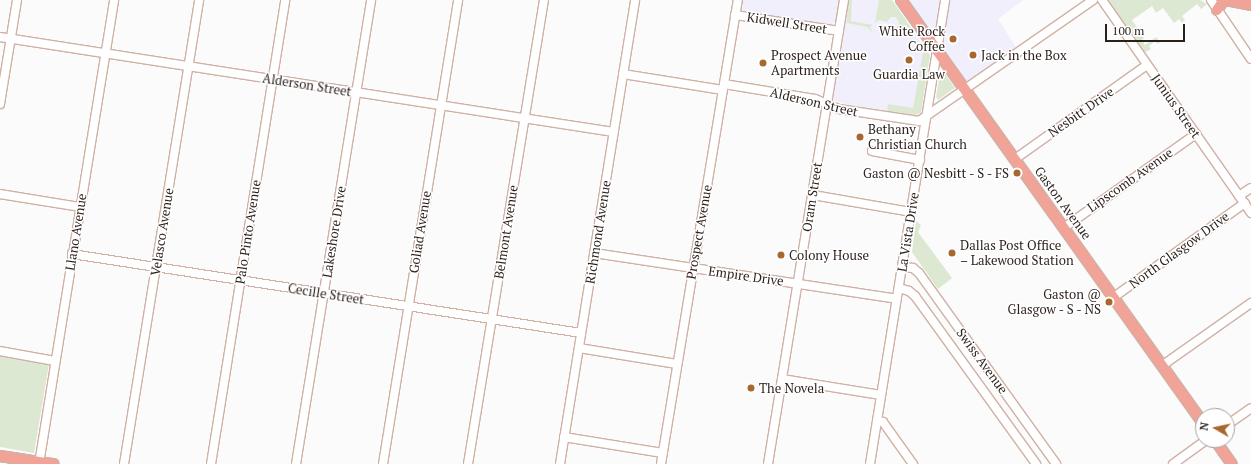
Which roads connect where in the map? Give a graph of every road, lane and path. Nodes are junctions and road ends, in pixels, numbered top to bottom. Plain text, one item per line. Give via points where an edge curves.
1 (17, 0) edge
2 (114, 0) edge
3 (199, 0) edge
4 (285, 0) edge
5 (372, 0) edge
6 (458, 0) edge
7 (544, 0) edge
8 (635, 0) edge
9 (738, 0) edge
10 (844, 0) edge
11 (901, 0) edge
12 (945, 0) edge
13 (1093, 0) edge
14 (1102, 0) edge
15 (1211, 0) edge
16 (1225, 0) edge
17 (1251, 5) edge
18 (1217, 10) junction
19 (735, 15) junction
20 (839, 31) junction
21 (0, 37) edge
22 (10, 39) junction
23 (937, 52) junction
24 (104, 54) junction
25 (1251, 58) edge
26 (1147, 65) junction
27 (189, 67) junction
28 (623, 74) junction
29 (272, 79) junction
30 (724, 87) junction
31 (966, 90) junction
32 (356, 92) junction
33 (0, 104) edge
34 (441, 105) junction
35 (828, 105) junction
36 (524, 118) junction
37 (926, 118) junction
38 (614, 132) junction
39 (1196, 134) junction
40 (872, 151) dead end
41 (1015, 159) junction
42 (920, 160) junction
43 (1251, 188) edge
44 (0, 194) edge
45 (813, 195) junction
46 (1239, 196) junction
47 (1245, 203) junction
48 (80, 207) junction
49 (911, 212) junction
50 (1251, 212) edge
51 (1065, 227) junction
52 (594, 253) junction
53 (72, 254) junction
54 (902, 266) junction
55 (156, 267) junction
56 (693, 269) junction
57 (240, 281) junction
58 (798, 284) junction
59 (899, 288) junction
60 (324, 294) junction
61 (1114, 297) junction
62 (897, 299) junction
63 (1251, 302) edge
64 (408, 307) junction
65 (492, 320) junction
66 (581, 333) junction
67 (579, 348) junction
68 (0, 351) edge
69 (55, 361) junction
70 (677, 364) junction
71 (1163, 365) junction
72 (782, 379) junction
73 (1003, 392) junction
74 (881, 396) junction
75 (991, 400) junction
76 (1251, 408) edge
77 (1195, 411) edge
78 (1235, 419) edge
79 (877, 422) junction
80 (564, 437) junction
81 (1195, 448) edge
82 (1221, 448) edge
83 (663, 453) junction
84 (0, 456) edge
85 (39, 463) edge
86 (53, 464) edge
87 (124, 464) edge
88 (211, 464) edge
89 (296, 464) edge
90 (383, 464) edge
91 (468, 464) edge
92 (560, 464) edge
93 (661, 464) edge
94 (768, 464) edge
95 (870, 464) edge
96 (913, 464) edge
97 (1036, 464) edge
98 (1056, 464) edge
99 (1173, 464) edge
100 (1232, 464) edge

1 - 22 street
2 - 24 street, Llano Avenue
3 - 27 street, Velasco Avenue
4 - 29 street, Palo Pinto Avenue
5 - 32 street, Lakeshore Drive
6 - 34 street, Goliad Avenue
7 - 36 street, Belmont Avenue
8 - 28 street, Richmond Avenue
9 - 19 street, Prospect Avenue
10 - 20 street, Oram Street
11 - 23 main road, Gaston Avenue
12 - 23 street, La Vista Drive
13 - 31 street, Alderson Street
14 - 26 street, Junius Street
15 - 18 street
16 - 17 main road
16 - 18 main road
18 - 25 street
19 - 20 street, Kidwell Street
19 - 30 street, Prospect Avenue
20 - 35 street, Oram Street
21 - 22 street, Alderson Street
22 - 24 street, Alderson Street
22 - 33 street
23 - 31 main road, Gaston Avenue
23 - 37 street, La Vista Drive
24 - 27 street, Alderson Street
24 - 48 street, Llano Avenue
26 - 39 street, Junius Street
26 - 41 street, Nesbitt Drive
27 - 29 street, Alderson Street
27 - 55 street, Velasco Avenue
28 - 30 street, Alderson Street
28 - 38 street, Richmond Avenue
29 - 32 street, Alderson Street
29 - 57 street, Palo Pinto Avenue
30 - 35 street, Alderson Street via 815,99
30 - 56 street, Prospect Avenue
31 - 37 street, Alderson Street
31 - 41 main road, Gaston Avenue
32 - 34 street, Alderson Street
32 - 60 street, Lakeshore Drive
34 - 36 street, Alderson Street
34 - 64 street, Goliad Avenue
35 - 37 street, Alderson Street via 916,122
35 - 45 street, Oram Street
36 - 38 street, Alderson Street
36 - 65 street, Belmont Avenue
37 - 42 street, La Vista Drive
38 - 52 street, Richmond Avenue
39 - 46 street, Junius Street
39 - 51 street, Lipscomb Avenue
40 - 42 street
41 - 51 main road, Gaston Avenue
42 - 49 street, La Vista Drive
43 - 46 street
44 - 48 street
45 - 49 street
45 - 58 street, Oram Street
46 - 47 street, Junius Street
47 - 50 street, Junius Street
47 - 61 street, North Glasgow Drive
48 - 53 street, Llano Avenue
49 - 54 street, La Vista Drive
51 - 61 main road, Gaston Avenue
52 - 56 street, Empire Drive
52 - 66 street, Richmond Avenue
53 - 55 street, Cecille Street
53 - 69 street, Llano Avenue
54 - 59 street, La Vista Drive
54 - 73 street, Swiss Avenue via 913,268 919,273
55 - 57 street, Cecille Street
55 - 87 street, Velasco Avenue
56 - 58 street, Empire Drive
56 - 70 street, Prospect Avenue
57 - 60 street, Cecille Street
57 - 88 street, Palo Pinto Avenue
58 - 62 street, Empire Drive
58 - 72 street, Oram Street
59 - 62 street, La Vista Drive
59 - 75 street, Swiss Avenue via 915,296
60 - 64 street, Cecille Street
60 - 89 street, Lakeshore Drive
61 - 71 main road, Gaston Avenue
62 - 74 street, La Vista Drive
63 - 71 street
64 - 65 street, Cecille Street
64 - 90 street, Goliad Avenue
65 - 66 street, Cecille Street
65 - 91 street, Belmont Avenue
66 - 67 street, Richmond Avenue
67 - 70 street
67 - 80 street, Richmond Avenue
68 - 69 street
69 - 85 street, Llano Avenue
70 - 83 street, Prospect Avenue
71 - 77 main road, Gaston Avenue
72 - 74 street
72 - 94 street, Oram Street
73 - 75 street
73 - 98 street, Swiss Avenue
74 - 79 street, La Vista Drive
75 - 97 street, Swiss Avenue
76 - 78 street
79 - 95 street, La Vista Drive
79 - 96 street via 883,422
80 - 83 street
80 - 92 street, Richmond Avenue
81 - 99 street
82 - 100 main road
83 - 93 street, Prospect Avenue
84 - 85 main road
85 - 86 main road

